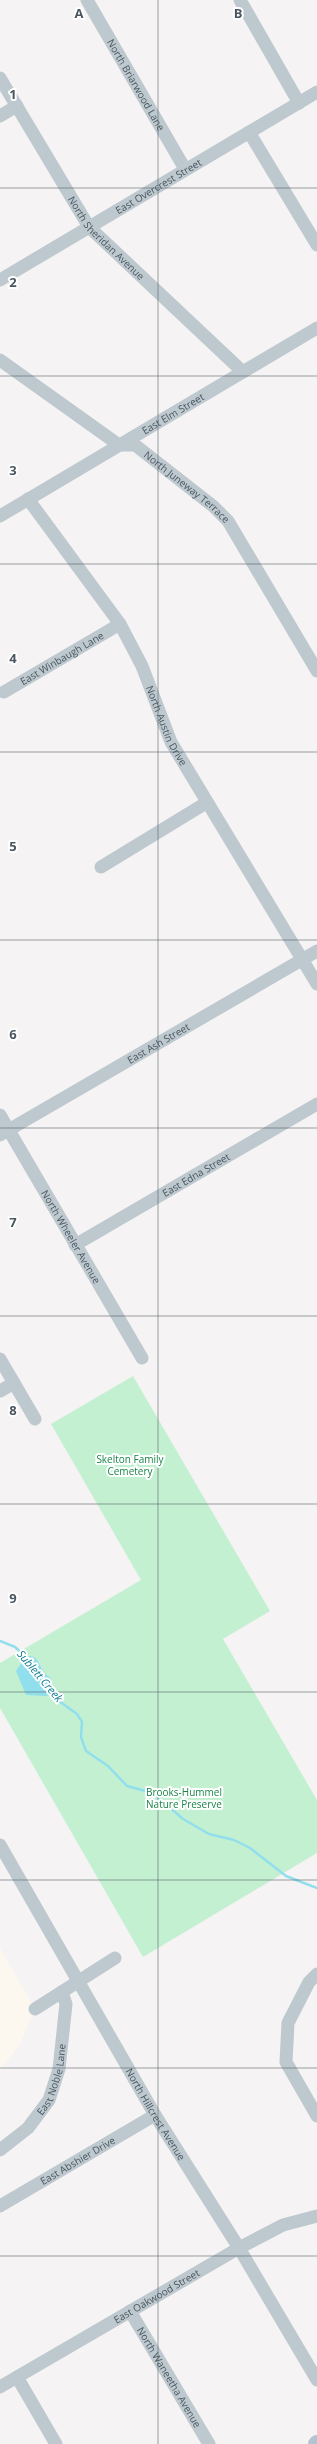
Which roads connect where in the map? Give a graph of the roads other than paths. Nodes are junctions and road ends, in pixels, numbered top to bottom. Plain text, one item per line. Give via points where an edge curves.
1 (87, 0) edge
2 (240, 0) edge
3 (0, 78) edge
4 (317, 92) edge
5 (299, 103) junction
6 (16, 106) junction
7 (0, 116) edge
8 (249, 132) junction
9 (185, 169) junction
10 (89, 227) junction
11 (317, 245) edge
12 (0, 280) edge
13 (317, 328) edge
14 (0, 360) edge
15 (243, 372) junction
16 (119, 445) junction
17 (28, 499) junction
18 (0, 516) edge
19 (120, 624) junction
20 (317, 671) edge
21 (4, 692) dead end
22 (206, 803) junction
23 (102, 867) dead end
24 (317, 951) edge
25 (302, 960) junction
26 (317, 984) edge
27 (317, 1104) edge
28 (0, 1115) edge
29 (4, 1132) edge
30 (75, 1245) junction
31 (142, 1358) dead end
32 (0, 1359) edge
33 (14, 1383) junction
34 (0, 1392) edge
35 (35, 1419) dead end
36 (0, 1845) edge
37 (115, 1958) dead end
38 (317, 1974) edge
39 (79, 1981) junction
40 (62, 1992) junction
41 (35, 2009) dead end
42 (155, 2115) junction
43 (317, 2116) edge
44 (0, 2150) edge
45 (0, 2206) edge
46 (317, 2216) edge
47 (239, 2248) junction
48 (130, 2311) junction
49 (17, 2377) junction
50 (317, 2380) edge
51 (0, 2387) edge
52 (56, 2444) edge
53 (209, 2444) edge

1 - 9 street, North Briarwood Lane
2 - 5 street
3 - 6 street, North Sheridan Avenue
4 - 5 street, East Overcrest Street
5 - 8 street, East Overcrest Street
6 - 7 street
6 - 10 street, North Sheridan Avenue
8 - 9 street, East Overcrest Street
8 - 11 street
9 - 10 street, East Overcrest Street
10 - 12 street, East Overcrest Street
10 - 15 street, North Sheridan Avenue
13 - 15 street, East Elm Street
14 - 16 street, North Juneway Terrace
15 - 16 street, East Elm Street
16 - 17 street, East Elm Street
16 - 20 street, North Juneway Terrace via 135,445 214,506 228,521
17 - 18 street
17 - 19 street, North Austin Drive
19 - 21 street, East Winbaugh Lane
19 - 22 street, North Austin Drive via 142,666 171,742
22 - 23 street
22 - 25 street, North Austin Drive
24 - 25 street, East Ash Street
25 - 26 street, North Austin Drive
25 - 29 street, East Ash Street
27 - 30 street, East Edna Street
28 - 29 street, North Wheeler Avenue
29 - 30 street, North Wheeler Avenue
30 - 31 street, North Wheeler Avenue
32 - 33 street
33 - 34 street
33 - 35 street
36 - 39 street, North Hillcrest Avenue
37 - 39 street
38 - 43 street via 309,1982 288,2023 286,2062
39 - 40 street
39 - 42 street, North Hillcrest Avenue
40 - 41 street
40 - 44 street, East Noble Lane via 66,2004 60,2069 49,2100 28,2128
42 - 45 street, East Abshier Drive
42 - 47 street, North Hillcrest Avenue
46 - 47 street, East Oakwood Street via 284,2225
47 - 48 street, East Oakwood Street
47 - 50 street, North Hillcrest Avenue
48 - 49 street, East Oakwood Street
48 - 53 street, North Waneetha Avenue
49 - 51 street, East Oakwood Street
49 - 52 street

